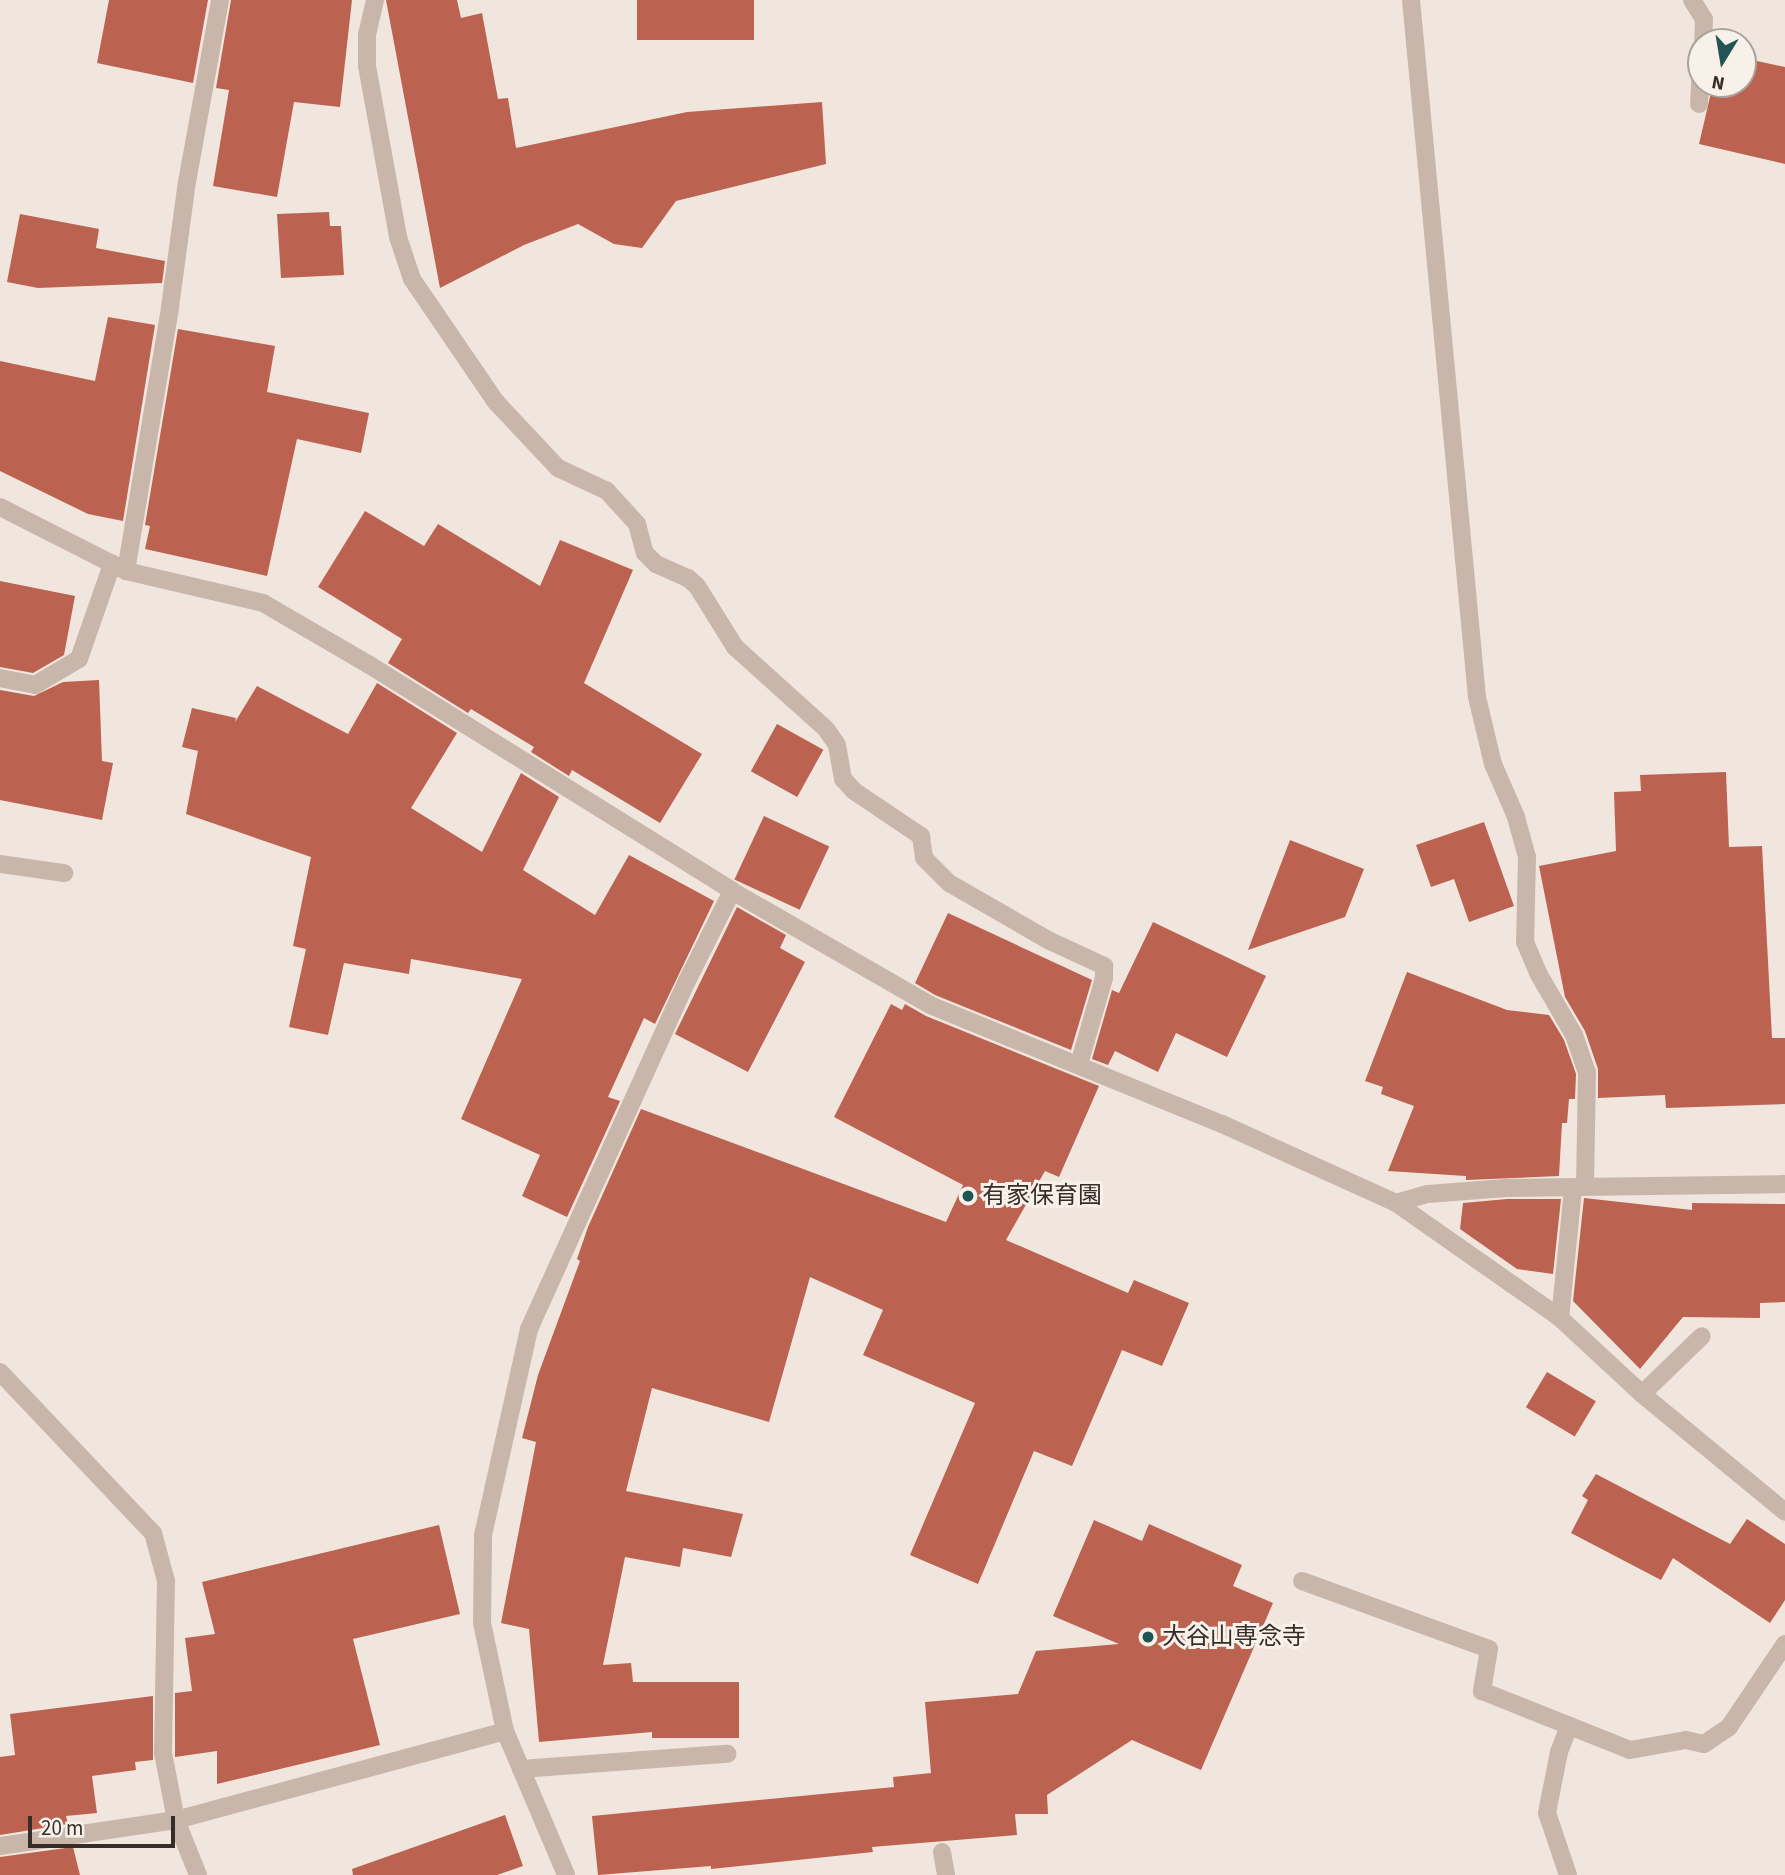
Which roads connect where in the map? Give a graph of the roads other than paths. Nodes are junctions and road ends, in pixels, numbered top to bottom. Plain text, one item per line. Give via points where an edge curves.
1 (220, 0) edge
2 (375, 0) edge
3 (1410, 0) edge
4 (1692, 0) edge
5 (1704, 28) edge
6 (1699, 98) edge
7 (1699, 104) dead end
8 (0, 506) edge
9 (119, 567) junction
10 (0, 678) edge
11 (0, 864) edge
12 (64, 873) dead end
13 (732, 891) junction
14 (1079, 1064) junction
15 (1785, 1184) edge
16 (1579, 1187) junction
17 (1396, 1203) junction
18 (1560, 1318) junction
19 (1702, 1336) dead end
20 (0, 1372) edge
21 (1642, 1394) junction
22 (1782, 1503) edge
23 (1302, 1581) dead end
24 (1785, 1644) edge
25 (1569, 1726) junction
26 (506, 1731) junction
27 (727, 1754) dead end
28 (521, 1769) junction
29 (176, 1820) junction
30 (0, 1846) edge
31 (942, 1852) dead end
32 (198, 1875) edge
33 (566, 1875) edge
34 (946, 1875) edge
35 (1568, 1875) edge

1 - 9 street via 170,307
2 - 14 street via 367,34 368,66 398,237 412,279 496,402 558,468 607,491 637,524 645,553 697,586 735,647 826,729 837,745 843,779 854,791 921,836 924,858 949,883 1104,967
3 - 16 street via 1477,697 1493,764 1527,857 1525,942 1574,1035 1587,1072
4 - 5 street via 1704,19
6 - 7 street
8 - 9 street
9 - 10 street via 79,659 35,685
9 - 13 street via 263,603
11 - 12 street
13 - 14 street via 930,1005
13 - 26 street via 530,1329 483,1535 482,1623
14 - 17 street
15 - 16 street
16 - 17 street via 1428,1194
16 - 18 street
17 - 18 street
18 - 21 street
19 - 21 street
20 - 29 street via 153,1533 166,1581 163,1753
21 - 22 street
23 - 25 street via 1489,1649 1482,1691
24 - 25 street via 1729,1727 1704,1744 1686,1740 1630,1750
25 - 35 street via 1547,1813
26 - 28 street
26 - 29 street
27 - 28 street
28 - 33 street
29 - 30 street
29 - 32 street
31 - 34 street

